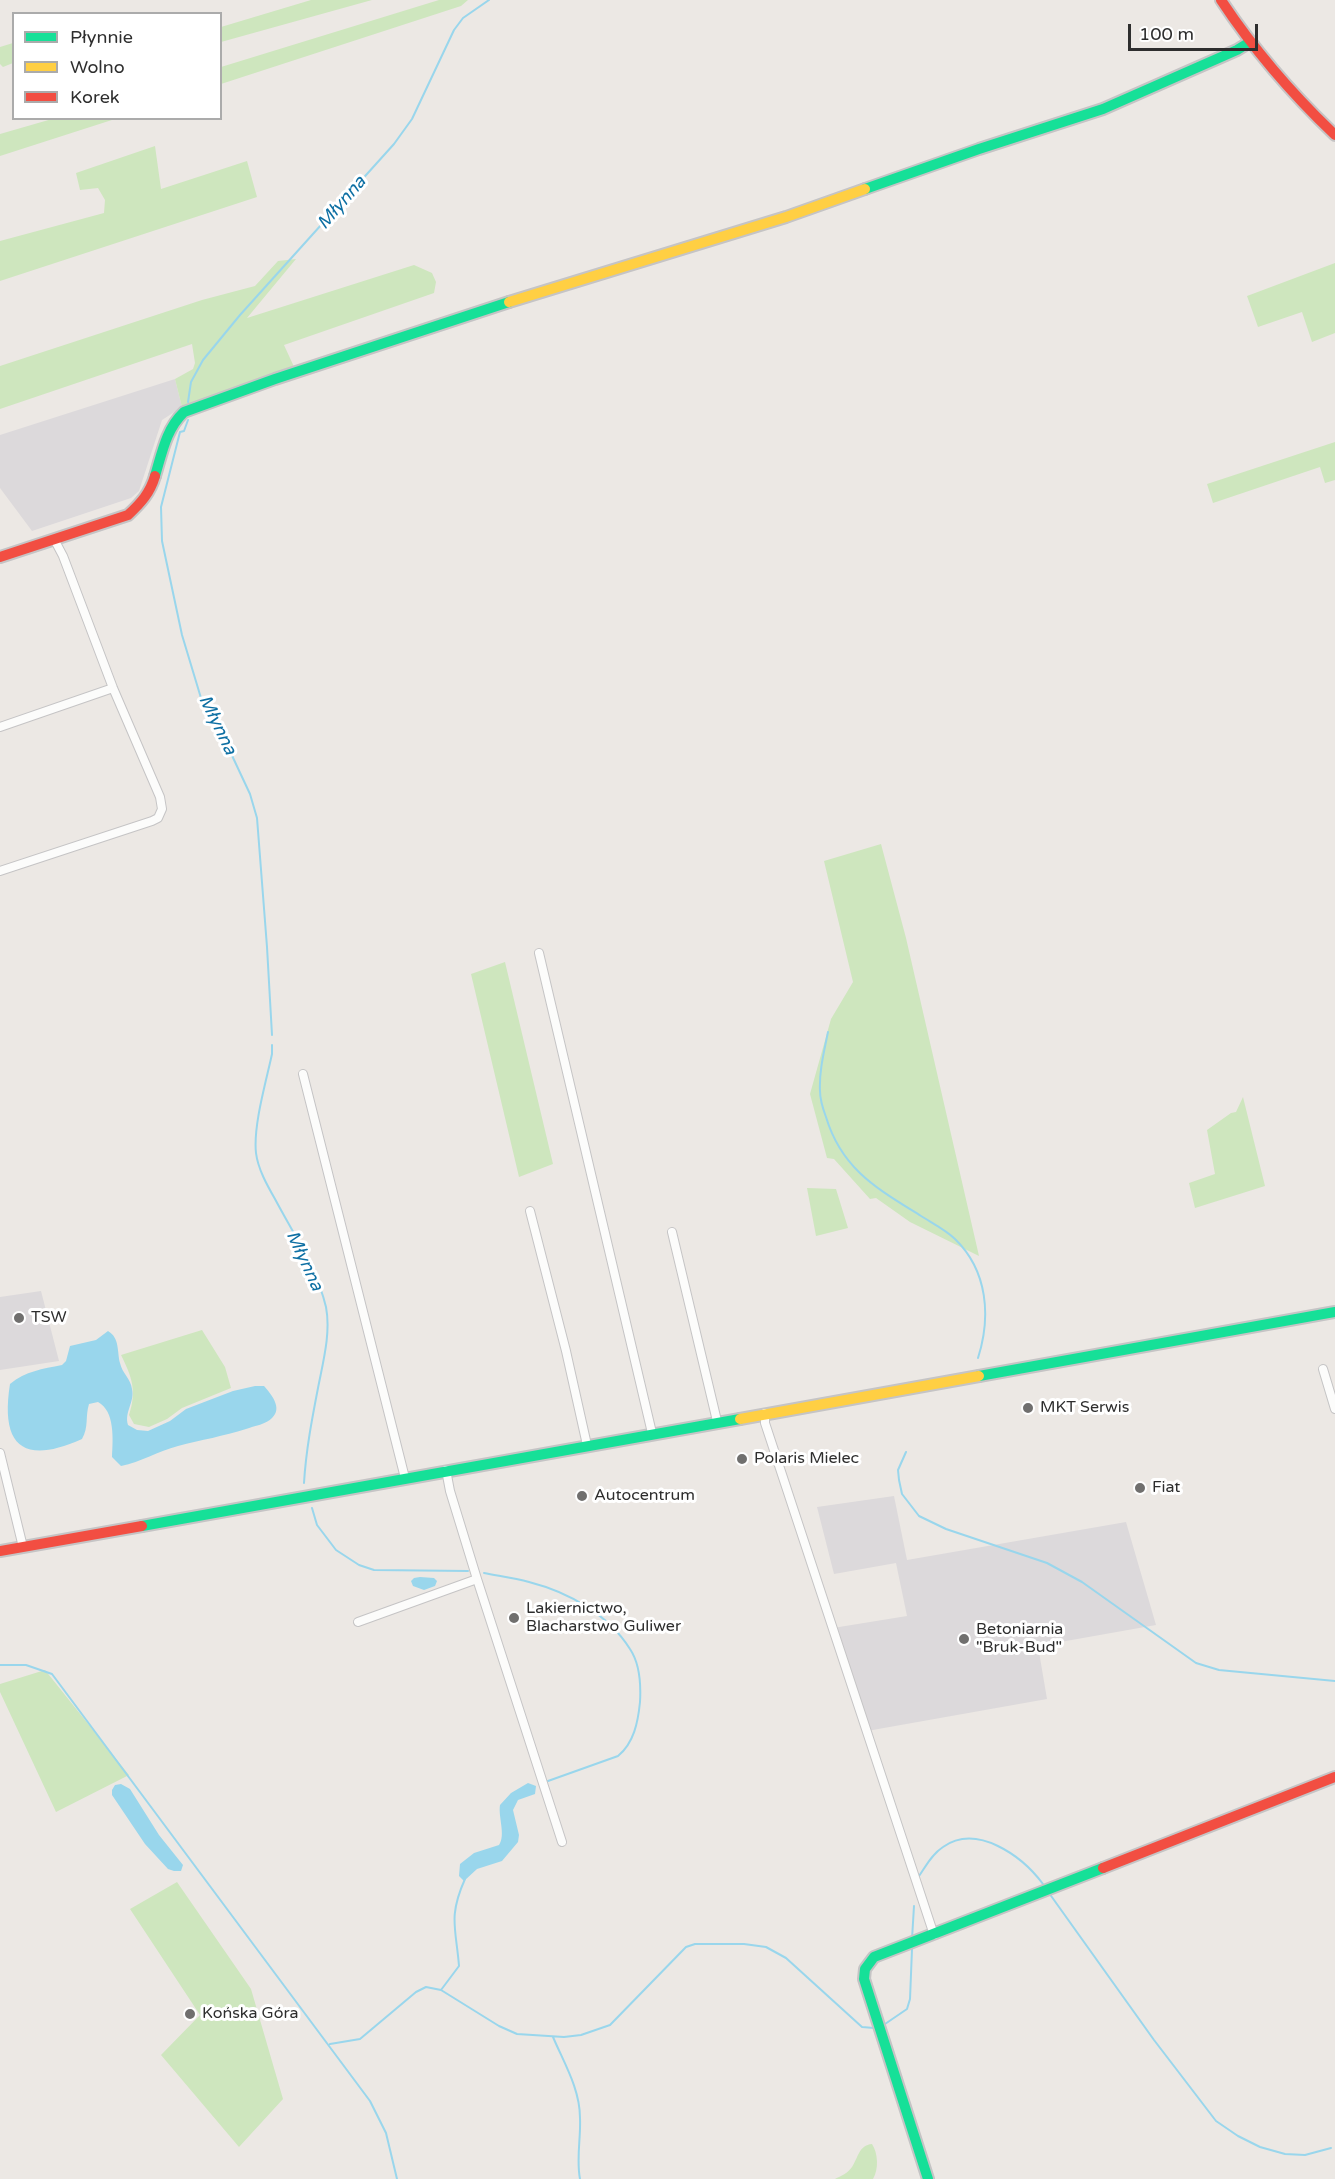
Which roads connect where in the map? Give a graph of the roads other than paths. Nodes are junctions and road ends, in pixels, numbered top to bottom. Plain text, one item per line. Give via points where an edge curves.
1 (1221, 0) edge
2 (1250, 42) junction
3 (1335, 135) edge
4 (54, 539) junction
5 (0, 556) edge
6 (113, 688) junction
7 (0, 727) edge
8 (0, 872) edge
9 (539, 953) dead end
10 (303, 1074) dead end
11 (530, 1211) dead end
12 (672, 1232) dead end
13 (1335, 1312) edge
14 (1323, 1369) dead end
15 (1335, 1409) edge
16 (765, 1413) junction
17 (717, 1422) junction
18 (652, 1433) junction
19 (587, 1445) junction
20 (0, 1453) edge
21 (446, 1470) junction
22 (405, 1478) junction
23 (23, 1546) junction
24 (0, 1551) edge
25 (477, 1579) junction
26 (358, 1622) dead end
27 (1335, 1777) edge
28 (562, 1842) dead end
29 (934, 1935) junction
30 (928, 2179) edge

1 - 2 street
2 - 3 street
2 - 4 street via 1103,109 786,217 534,294 184,412 168,432 152,487 143,501 128,514
4 - 5 street
4 - 6 street
6 - 7 street
6 - 8 street via 160,797 162,809 158,818
9 - 18 street
10 - 22 street
11 - 19 street
12 - 17 street
13 - 16 street
14 - 15 street
16 - 17 street
16 - 29 street via 765,1423
17 - 18 street
18 - 19 street
19 - 21 street
20 - 23 street
21 - 22 street
21 - 25 street
22 - 23 street
23 - 24 street
25 - 26 street
25 - 28 street
27 - 29 street
29 - 30 street via 874,1957 864,1979

